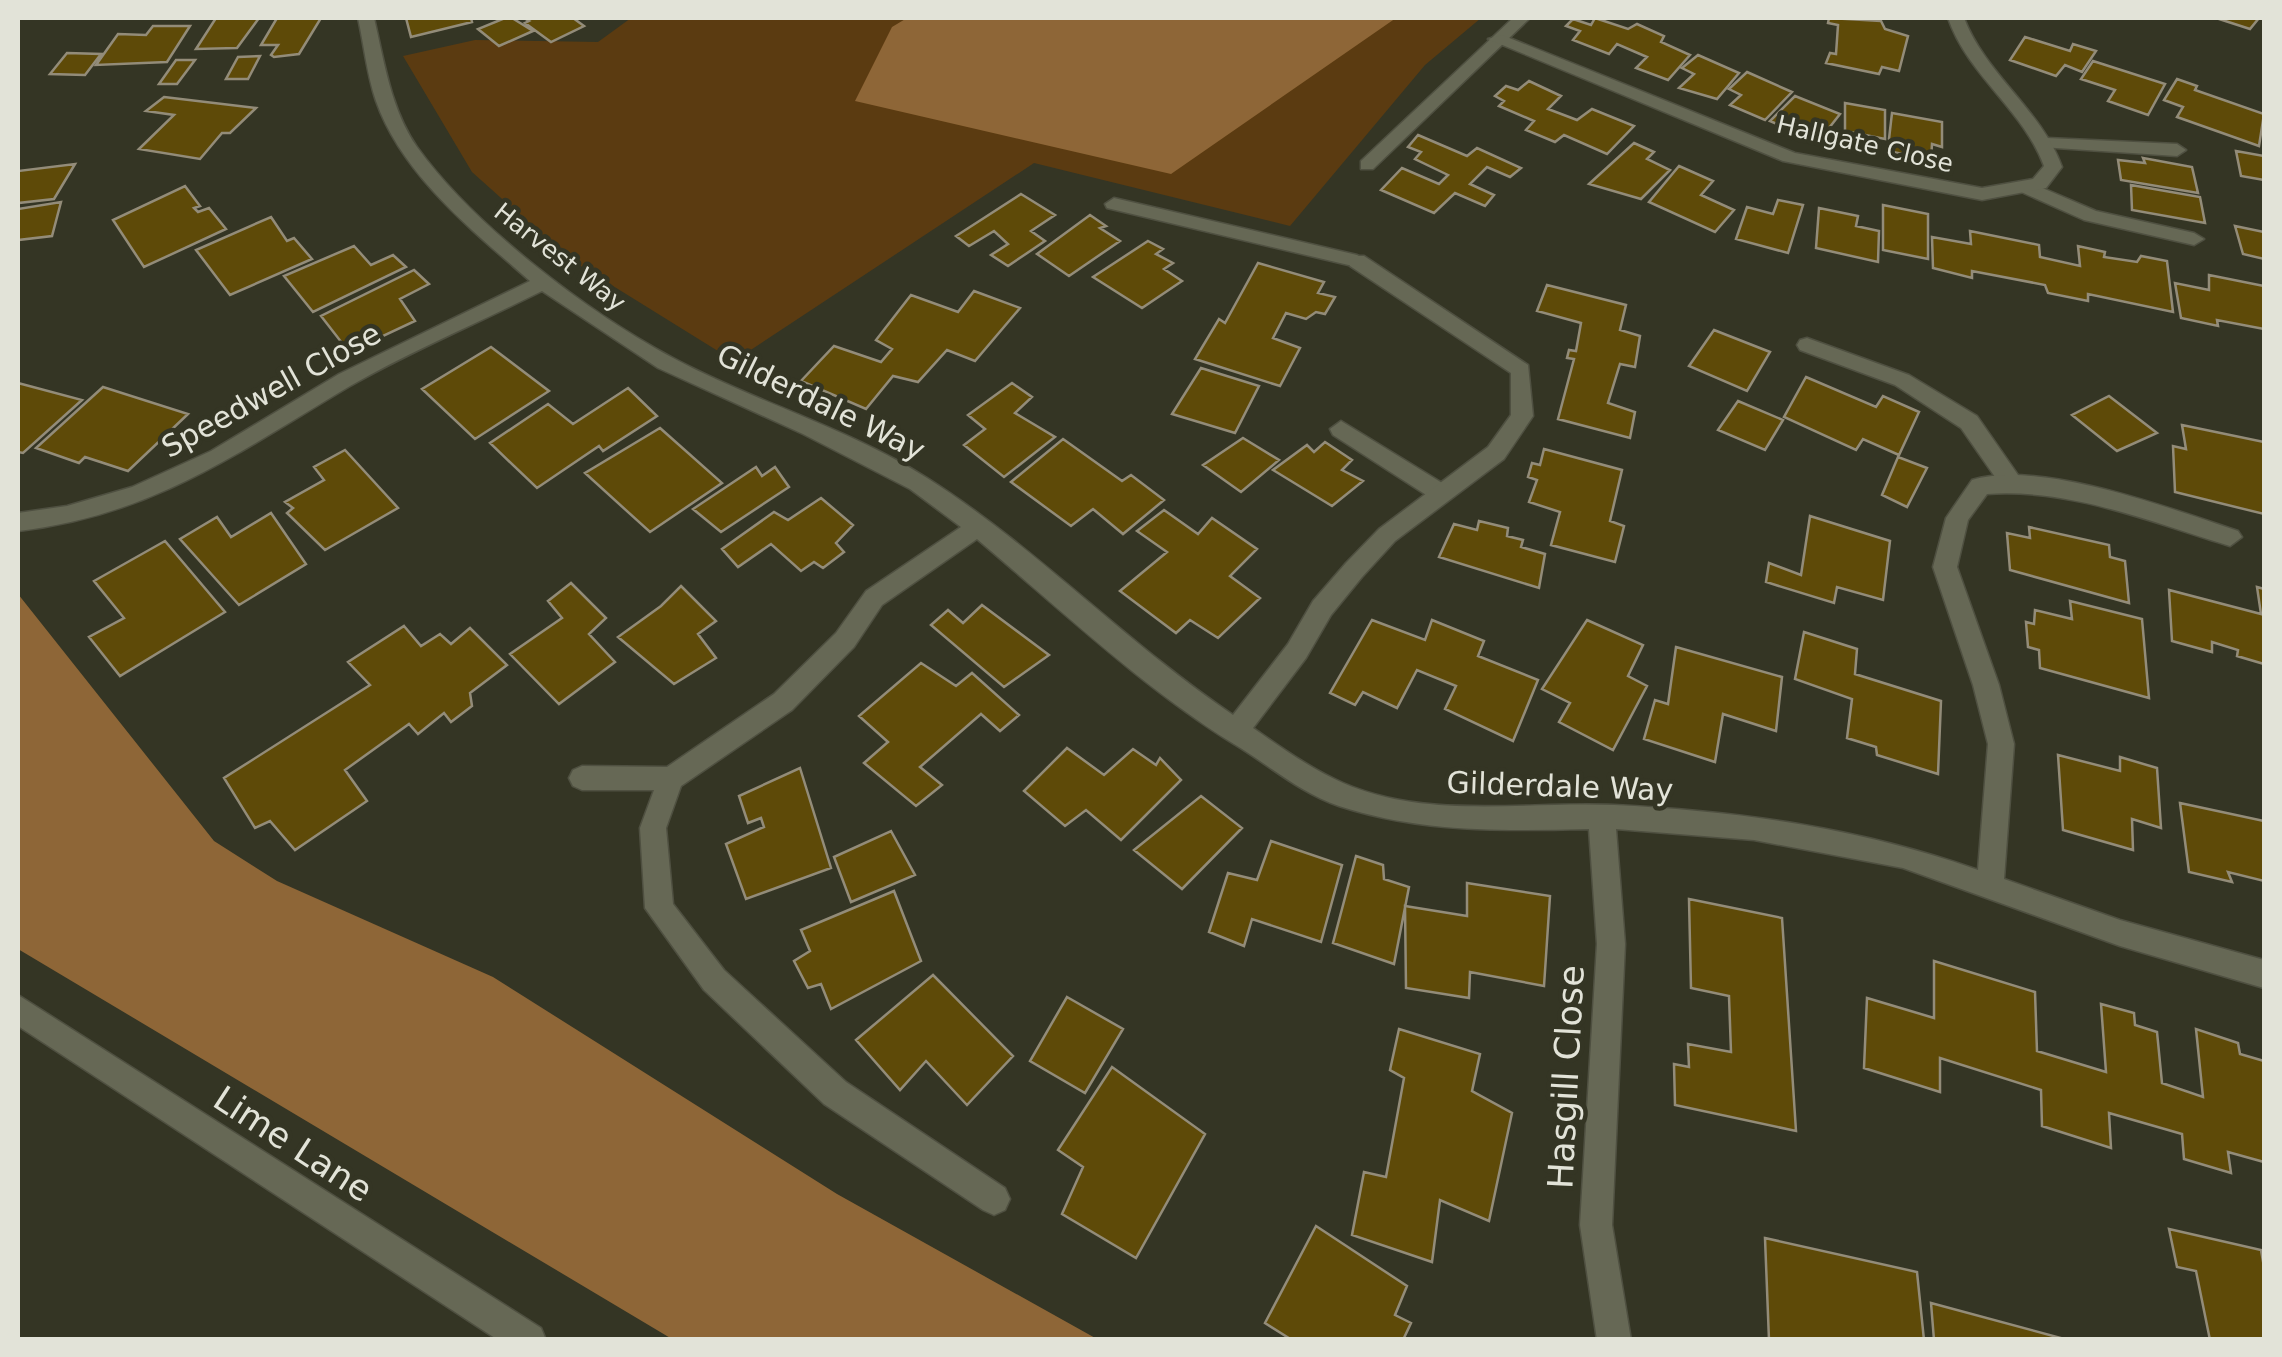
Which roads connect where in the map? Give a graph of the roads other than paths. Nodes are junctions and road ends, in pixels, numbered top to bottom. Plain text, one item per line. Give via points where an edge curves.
1 (366, 18) edge
2 (1522, 18) edge
3 (1956, 18) edge
4 (1496, 39) junction
5 (2047, 143) junction
6 (2177, 150) dead end
7 (1367, 165) dead end
8 (2026, 187) junction
9 (1114, 204) dead end
10 (2194, 240) dead end
11 (544, 282) junction
12 (1807, 345) dead end
13 (664, 362) joint
14 (1340, 429) dead end
15 (2010, 481) junction
16 (1439, 492) junction
17 (18, 522) edge
18 (978, 527) junction
19 (2230, 537) dead end
20 (1234, 732) junction
21 (582, 778) dead end
22 (671, 779) junction
23 (1602, 818) junction
24 (1990, 886) junction
25 (2264, 974) edge
26 (18, 1009) edge
27 (994, 1199) dead end
28 (529, 1340) edge
29 (1614, 1340) edge

1 - 11 street, Harvest Way via 384,101 408,148 473,221
2 - 4 street
3 - 5 street via 1971,52
4 - 7 street
4 - 8 street, Hallgate Close via 1788,157 1944,190 1982,194
5 - 6 street
5 - 8 street via 2053,168 2039,184
8 - 10 street via 2091,216
9 - 16 street via 1357,261 1521,370 1522,416 1496,452
11 - 13 street, Harvest Way
11 - 17 street, Speedwell Close via 346,379 219,457 139,494
12 - 15 street via 1902,380 1969,422
13 - 18 street, Gilderdale Way via 873,459
14 - 16 street
15 - 19 street
15 - 24 street via 1980,486 1956,518 1945,567 2001,744
16 - 20 street via 1354,570
18 - 20 street, Gilderdale Way
18 - 22 street via 874,598 846,640 782,702
20 - 23 street, Gilderdale Way via 1340,795 1407,812 1468,820
21 - 22 street
22 - 27 street via 652,828 659,908 714,980 835,1093
23 - 24 street, Gilderdale Way via 1812,838 1903,856
23 - 29 street, Hasgill Close via 1611,944 1596,1225
24 - 25 street, Gilderdale Way
26 - 28 street, Lime Lane

